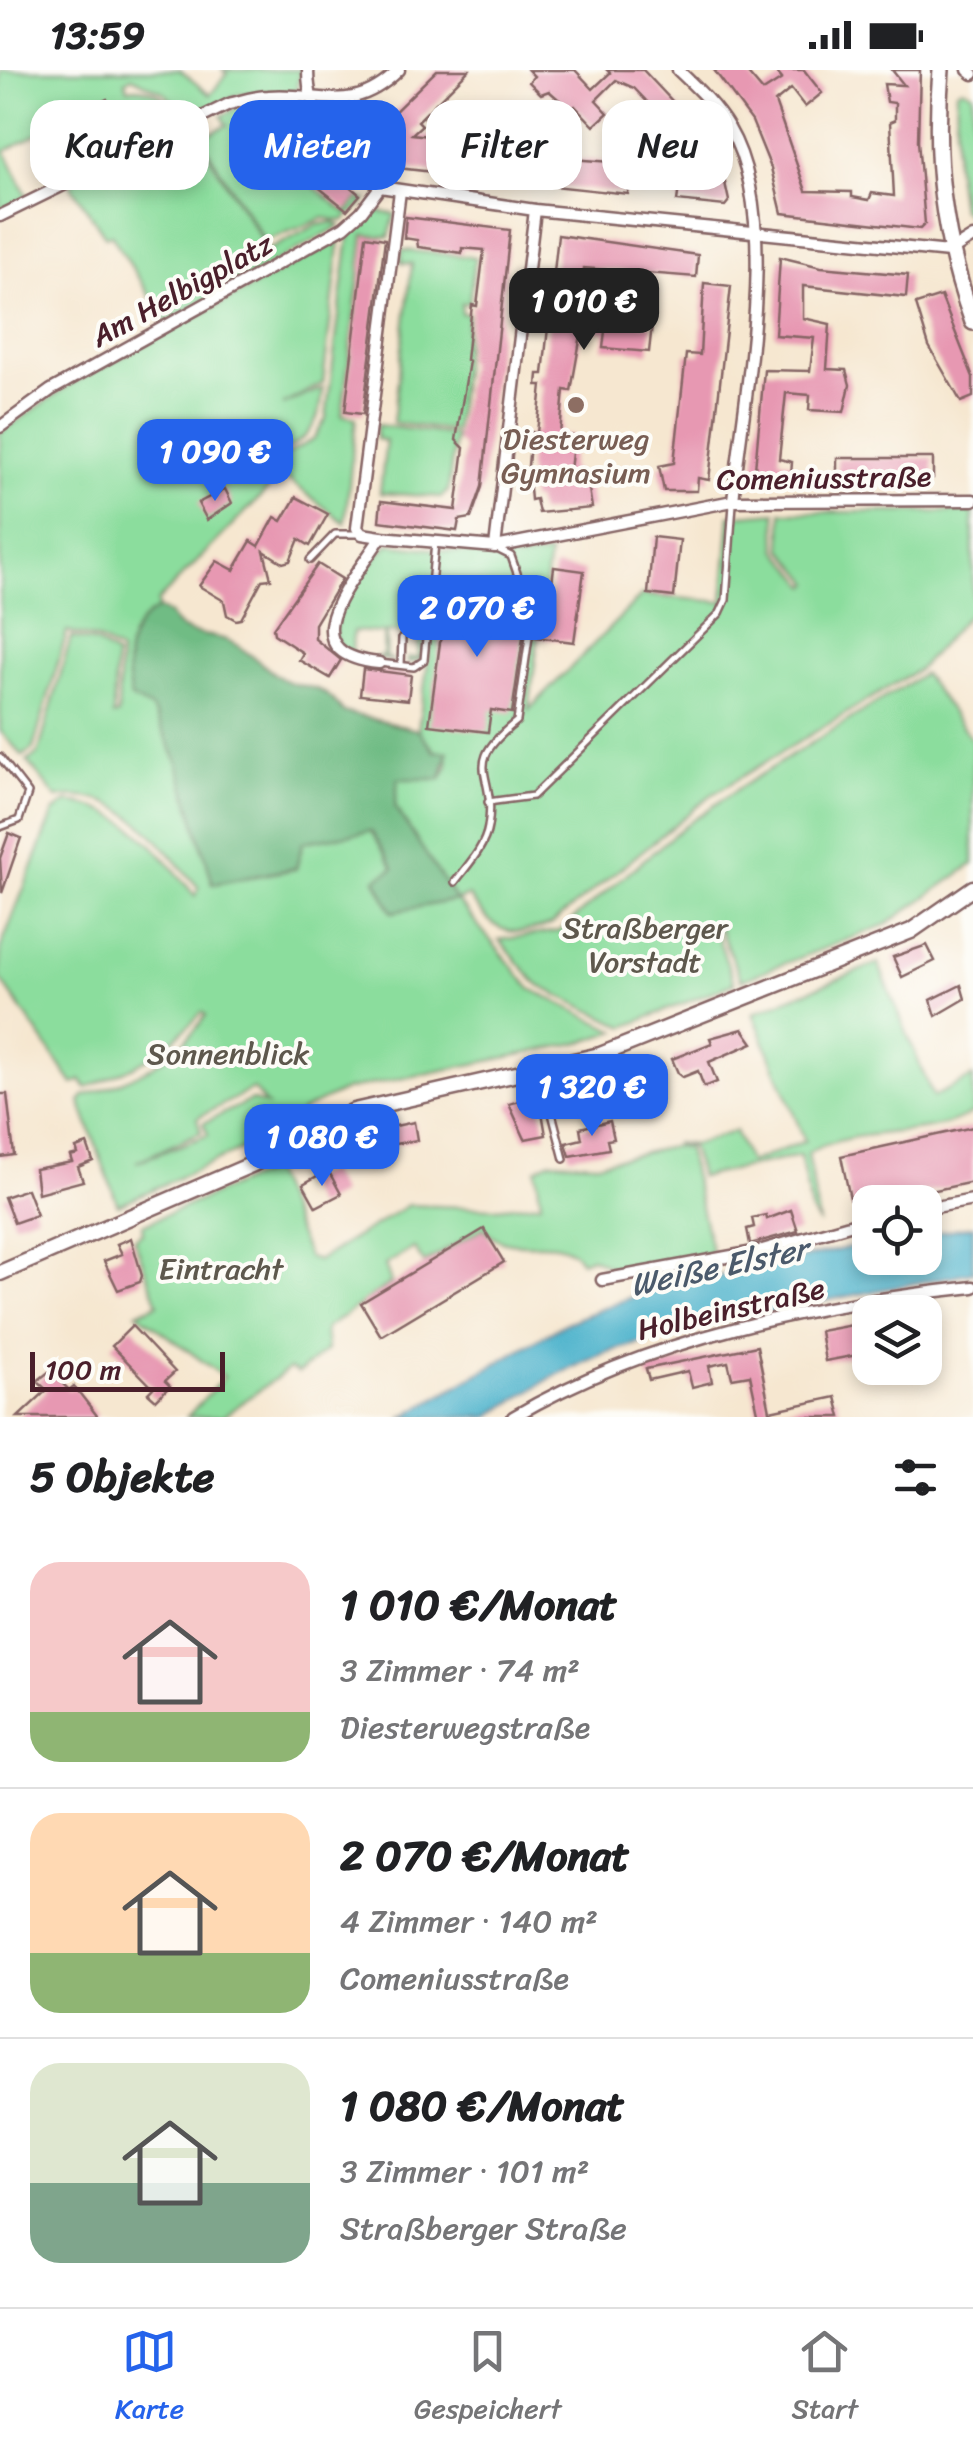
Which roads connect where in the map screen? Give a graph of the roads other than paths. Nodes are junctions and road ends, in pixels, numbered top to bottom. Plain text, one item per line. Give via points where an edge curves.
1 (308, 70) edge
2 (399, 70) edge
3 (678, 70) edge
4 (941, 70) edge
5 (247, 100) edge
6 (308, 100) joint
7 (350, 100) edge
8 (229, 104) edge
9 (378, 190) edge
10 (395, 190) edge
11 (400, 191) junction
12 (535, 210) junction
13 (0, 216) edge
14 (758, 235) junction
15 (973, 237) edge
16 (949, 252) junction
17 (973, 322) edge
18 (0, 427) edge
19 (973, 500) edge
20 (733, 501) junction
21 (362, 534) junction
22 (381, 537) junction
23 (436, 543) junction
24 (495, 548) junction
25 (310, 560) dead end
26 (402, 638) dead end
27 (379, 663) joint
28 (401, 666) junction
29 (0, 757) edge
30 (488, 802) junction
31 (0, 827) edge
32 (456, 882) dead end
33 (973, 888) edge
34 (541, 1072) junction
35 (564, 1159) dead end
36 (973, 1200) edge
37 (942, 1206) edge
38 (852, 1224) edge
39 (0, 1273) edge
40 (602, 1280) dead end
41 (973, 1287) edge
42 (513, 1417) edge

1 - 6 street
2 - 7 street
3 - 14 street via 730,128
4 - 16 main road via 940,194
5 - 6 street
8 - 13 street
9 - 18 street, Am Helbigplatz via 344,226 51,390
10 - 11 street
11 - 12 street
11 - 21 street via 357,528
12 - 14 street
12 - 24 street
14 - 16 street
14 - 20 street
15 - 16 street
16 - 17 main road
19 - 20 street, Comeniusstraße
20 - 24 street, Comeniusstraße
20 - 30 lane via 720,612 533,796
21 - 22 street, Comeniusstraße
21 - 25 lane via 335,534
22 - 23 street, Comeniusstraße
22 - 27 street via 332,614 329,631 350,660
23 - 24 street, Comeniusstraße
23 - 28 lane via 424,660
24 - 30 lane via 511,556 532,616 517,721 489,743 482,762
26 - 28 lane
27 - 28 lane
29 - 31 lane via 28,793 19,820
30 - 32 lane via 485,838
33 - 34 main road via 896,937 600,1055
34 - 35 lane
34 - 39 main road via 354,1111 252,1164
36 - 37 street
38 - 40 street via 760,1251
41 - 42 street, Holbeinstraße via 867,1302 654,1350

